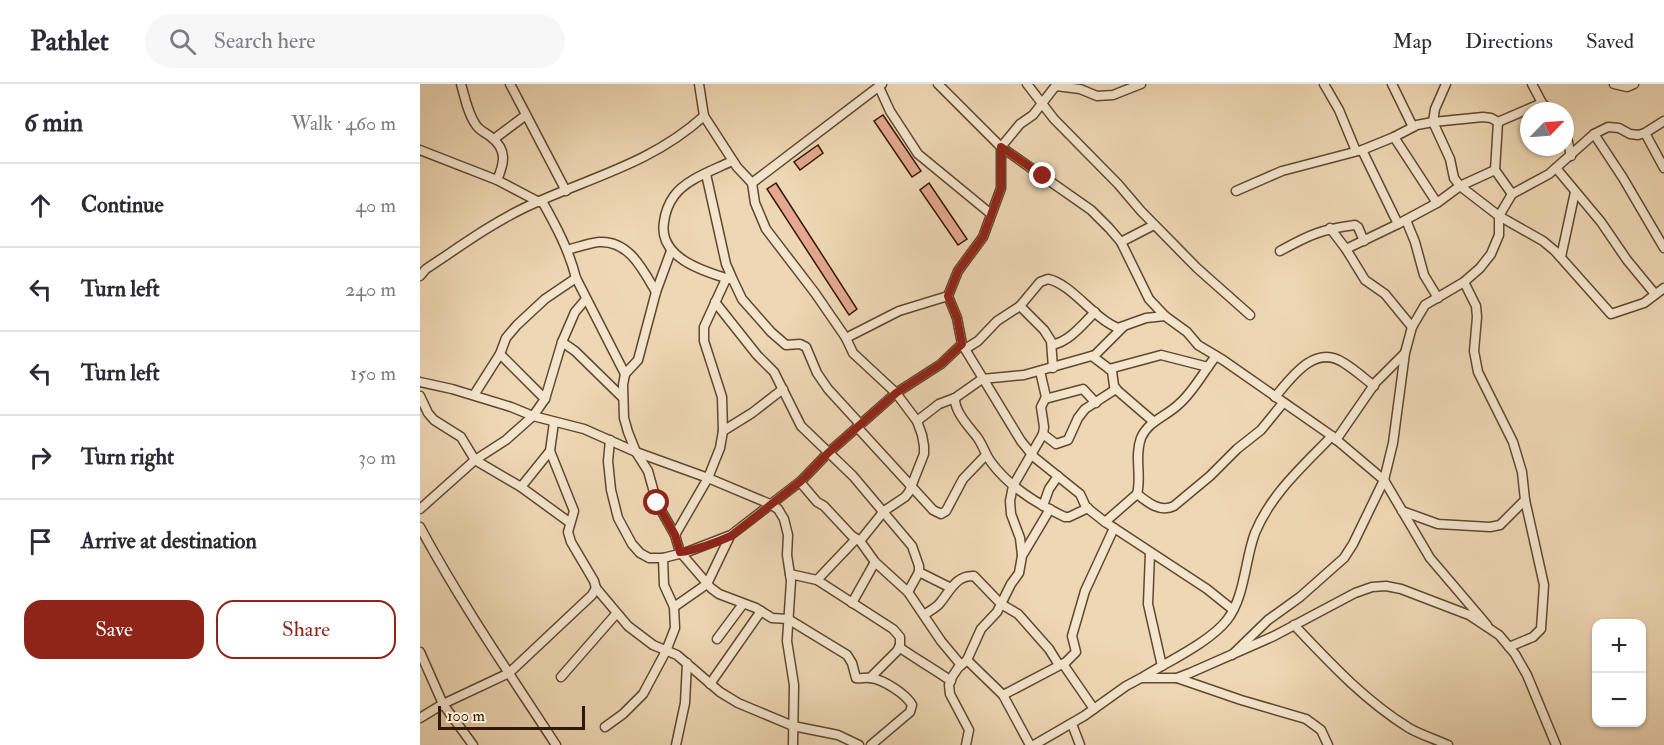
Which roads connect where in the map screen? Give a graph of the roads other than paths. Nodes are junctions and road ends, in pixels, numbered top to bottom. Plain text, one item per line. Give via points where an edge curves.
1 (461, 84) edge
2 (510, 84) edge
3 (699, 84) edge
4 (938, 84) edge
5 (1027, 84) edge
6 (1141, 84) edge
7 (1324, 84) edge
8 (1392, 84) edge
9 (1446, 84) edge
10 (1532, 84) edge
11 (1614, 84) edge
12 (1634, 84) edge
13 (1057, 85) edge
14 (881, 86) edge
15 (1541, 102) edge
16 (1042, 104) junction
17 (1520, 112) edge
18 (526, 115) junction
19 (704, 116) junction
20 (1664, 121) edge
21 (1433, 122) junction
22 (1498, 122) junction
23 (1413, 127) junction
24 (1644, 133) junction
25 (1594, 134) junction
26 (1394, 137) junction
27 (494, 139) junction
28 (1001, 147) junction
29 (420, 150) edge
30 (1359, 150) junction
31 (1574, 152) edge
32 (1570, 156) edge
33 (732, 161) junction
34 (1556, 168) junction
35 (1664, 168) edge
36 (1495, 170) junction
37 (706, 174) junction
38 (497, 180) junction
39 (752, 183) junction
40 (1460, 186) junction
41 (566, 191) junction
42 (1236, 191) dead end
43 (1575, 192) junction
44 (1512, 194) junction
45 (541, 202) junction
46 (1437, 203) junction
47 (991, 214) junction
48 (1499, 216) junction
49 (1402, 222) junction
50 (1154, 225) junction
51 (1330, 228) junction
52 (1364, 241) junction
53 (1121, 243) junction
54 (1664, 246) edge
55 (1346, 249) junction
56 (567, 250) junction
57 (671, 251) junction
58 (1280, 252) dead end
59 (1561, 256) junction
60 (420, 276) edge
61 (576, 278) junction
62 (729, 280) junction
63 (1464, 282) junction
64 (1664, 288) edge
65 (656, 292) junction
66 (1655, 294) junction
67 (948, 296) junction
68 (1438, 298) junction
69 (586, 299) junction
70 (715, 302) junction
71 (1020, 306) junction
72 (1095, 312) junction
73 (1250, 315) dead end
74 (1165, 316) junction
75 (1123, 327) junction
76 (1412, 327) junction
77 (846, 338) junction
78 (562, 342) junction
79 (1052, 345) junction
80 (963, 347) junction
81 (1405, 353) junction
82 (500, 354) junction
83 (1092, 356) junction
84 (1216, 356) junction
85 (1208, 367) junction
86 (1053, 368) junction
87 (1109, 369) junction
88 (1040, 371) junction
89 (625, 374) junction
90 (982, 380) junction
91 (420, 382) edge
92 (1374, 386) junction
93 (783, 389) junction
94 (1116, 389) junction
95 (896, 393) junction
96 (474, 395) junction
97 (420, 396) edge
98 (622, 397) junction
99 (1275, 397) junction
100 (955, 398) junction
101 (545, 399) junction
102 (1046, 399) junction
103 (1096, 402) junction
104 (1283, 403) junction
105 (533, 416) junction
106 (917, 421) junction
107 (554, 422) junction
108 (1154, 422) junction
109 (859, 425) junction
110 (723, 431) junction
111 (1042, 434) junction
112 (1334, 438) junction
113 (610, 440) junction
114 (550, 451) junction
115 (636, 452) junction
116 (828, 453) junction
117 (1032, 454) junction
118 (986, 455) junction
119 (475, 460) junction
120 (1058, 476) junction
121 (708, 478) junction
122 (1384, 480) junction
123 (800, 482) junction
124 (912, 486) junction
125 (1013, 486) junction
126 (521, 487) junction
127 (1137, 494) junction
128 (1525, 500) junction
129 (770, 504) junction
130 (1046, 507) junction
131 (1088, 508) junction
132 (420, 509) edge
133 (884, 511) junction
134 (1402, 511) junction
135 (569, 522) junction
136 (1105, 522) junction
137 (420, 527) edge
138 (1114, 528) junction
139 (675, 535) junction
140 (731, 536) junction
141 (858, 540) junction
142 (680, 552) junction
143 (1150, 553) junction
144 (1022, 556) junction
145 (663, 558) junction
146 (875, 562) junction
147 (919, 572) junction
148 (790, 574) junction
149 (817, 579) junction
150 (707, 584) junction
151 (949, 587) junction
152 (596, 588) junction
153 (908, 592) junction
154 (852, 603) junction
155 (743, 604) junction
156 (1001, 604) junction
157 (674, 607) junction
158 (1232, 609) junction
159 (761, 611) junction
160 (616, 614) junction
161 (924, 615) junction
162 (788, 619) junction
163 (1294, 625) junction
164 (1487, 625) junction
165 (717, 639) dead end
166 (1509, 647) junction
167 (899, 648) junction
168 (666, 651) junction
169 (420, 652) edge
170 (1232, 655) junction
171 (964, 662) junction
172 (687, 663) junction
173 (1061, 665) junction
174 (1162, 666) junction
175 (508, 674) junction
176 (561, 677) dead end
177 (870, 678) junction
178 (1141, 678) junction
179 (1176, 678) junction
180 (951, 681) junction
181 (710, 684) junction
182 (1003, 695) junction
183 (443, 704) junction
184 (1094, 709) junction
185 (420, 718) edge
186 (1072, 724) junction
187 (793, 726) junction
188 (605, 727) dead end
189 (473, 745) edge
190 (556, 745) edge
191 (676, 745) edge
192 (793, 745) edge
193 (859, 745) edge
194 (871, 745) edge
195 (966, 745) edge
196 (1032, 745) edge
197 (1080, 745) edge
198 (1328, 745) edge
199 (1448, 745) edge
200 (1556, 745) edge

1 - 27 street via 474,123
2 - 18 street
3 - 19 street
4 - 28 street
5 - 16 street
6 - 13 street via 1105,96
7 - 30 street
8 - 23 street
9 - 21 street
10 - 15 street
11 - 12 street
13 - 16 street
14 - 39 street
14 - 47 street via 890,111 918,154
16 - 28 street
16 - 50 street
17 - 22 street
18 - 27 street
18 - 41 street
19 - 33 street
19 - 41 street via 658,150
20 - 24 street
21 - 22 street via 1483,117
21 - 23 street
21 - 40 street
22 - 36 street
23 - 26 street
24 - 25 street via 1630,134 1608,127
24 - 35 street
25 - 31 street
25 - 54 street
26 - 30 street
26 - 46 street
27 - 38 street via 504,157
28 - 47 street via 1001,188
28 - 53 street via 1091,210
29 - 38 street
30 - 42 street via 1282,171
30 - 49 street
32 - 34 street
33 - 37 street
33 - 39 street
34 - 43 street
34 - 44 street
36 - 40 street
36 - 44 street
37 - 57 street via 674,196 665,215 662,233
37 - 62 street
38 - 45 street
39 - 77 street via 766,229
40 - 46 street
40 - 48 street
41 - 45 street
43 - 59 street
43 - 66 street
44 - 48 street
45 - 56 street
45 - 60 street via 494,225
46 - 49 street
47 - 67 street via 983,237 958,271
48 - 59 street
48 - 63 street via 1499,235 1491,254
49 - 52 street
49 - 68 street via 1415,242 1424,275
50 - 53 street
50 - 73 street
51 - 52 street via 1355,225
51 - 55 street
51 - 58 street via 1308,235
52 - 55 street
53 - 74 street via 1149,299
55 - 76 street via 1365,279 1385,294
56 - 61 street
56 - 65 street via 599,242 613,243 639,263
57 - 62 street via 696,267
57 - 65 street
59 - 66 street via 1611,314 1644,303
61 - 69 street
61 - 82 street via 517,325
62 - 70 street
62 - 109 street via 771,332 786,345 806,347 817,373
63 - 68 street
63 - 128 street via 1478,317 1474,351 1478,372 1513,442
64 - 66 street
65 - 89 street via 638,360
67 - 77 street via 899,311
67 - 80 street
68 - 76 street via 1421,309
69 - 78 street via 575,312
69 - 89 street
70 - 93 street via 774,372
70 - 110 street via 704,327 704,341 722,397
71 - 72 street via 1040,282 1048,279
71 - 79 street via 1044,330
71 - 80 street via 978,340
72 - 75 street via 1114,326
72 - 79 street via 1068,338
74 - 75 street
74 - 84 street
75 - 83 street
76 - 81 street
77 - 95 street via 853,353
78 - 98 street
78 - 101 street
79 - 86 street
80 - 90 street
80 - 95 street
81 - 92 street
81 - 122 street
82 - 96 street
82 - 101 street
83 - 86 street
83 - 87 street
84 - 85 street
84 - 99 street
85 - 87 street via 1161,355
85 - 108 street via 1179,405
86 - 88 street
87 - 94 street
88 - 90 street
88 - 102 street
89 - 98 street
90 - 100 street
90 - 117 street
91 - 96 street
92 - 99 street via 1342,361 1324,357 1302,366
92 - 112 street
93 - 110 street
93 - 116 street via 801,426
94 - 103 street
94 - 108 street
95 - 106 street
95 - 109 street
96 - 105 street
97 - 119 street via 434,420 461,437
98 - 115 street via 624,418
99 - 104 street
100 - 106 street via 939,404
100 - 118 street via 958,411
101 - 105 street
102 - 103 street via 1083,389
102 - 111 street via 1041,407
103 - 111 street via 1082,413 1068,440 1056,444
104 - 112 street
104 - 127 street via 1261,430 1174,506 1159,507
105 - 107 street
105 - 119 street
106 - 124 street via 924,454
107 - 113 street
107 - 114 street
108 - 127 street via 1141,439
109 - 116 street
109 - 124 street
110 - 121 street
111 - 117 street
112 - 122 street
112 - 158 street via 1271,502 1255,534
113 - 115 street
113 - 145 street via 609,471 618,518 639,553
114 - 126 street
114 - 135 street via 572,503
115 - 121 street
115 - 139 street
116 - 123 street
116 - 133 street
117 - 120 street
117 - 125 street
118 - 124 street via 963,479 941,514
118 - 125 street
119 - 126 street
119 - 132 street
120 - 130 street via 1049,489
120 - 131 street via 1080,494
121 - 129 street
121 - 139 street
122 - 134 street
122 - 170 street via 1344,558
123 - 129 street
123 - 141 street
124 - 133 street via 905,497
125 - 130 street
125 - 144 street via 1011,514
126 - 135 street
127 - 136 street
128 - 134 street via 1500,525 1490,527 1438,524
128 - 166 street via 1544,585 1544,611 1541,629 1533,637
129 - 140 street
129 - 148 street via 784,519
130 - 131 street via 1069,517
130 - 144 street
131 - 136 street
133 - 141 street
133 - 147 street via 912,546
134 - 164 street via 1430,558
135 - 152 street via 571,542
136 - 138 street
137 - 175 street
138 - 143 street
138 - 173 street via 1085,591 1072,636 1077,650
139 - 142 street
140 - 142 street
140 - 150 street
141 - 146 street
141 - 149 street
142 - 145 street
142 - 150 street
143 - 158 street
143 - 174 street via 1148,603
144 - 156 street via 1019,573
145 - 157 street via 664,585
146 - 153 street
146 - 154 street
147 - 151 street
147 - 153 street
148 - 149 street
148 - 162 street
149 - 154 street
150 - 155 street
150 - 157 street
151 - 156 street via 974,576
151 - 161 street via 940,603
152 - 160 street
152 - 175 street
153 - 161 street
154 - 167 street via 893,629 900,637
155 - 159 street
155 - 165 street
156 - 171 street via 981,629
156 - 173 street via 1018,615
157 - 168 street via 675,628
158 - 174 street via 1228,619 1208,637
159 - 162 street via 772,618
159 - 181 street
160 - 168 street
160 - 176 street
161 - 171 street via 941,641
162 - 177 street via 848,655 856,678
162 - 187 street
163 - 164 street via 1355,592 1386,586 1460,611
163 - 170 street
163 - 199 street via 1371,702 1411,729
164 - 166 street
166 - 200 street via 1527,675
167 - 177 street
167 - 180 street
168 - 172 street
168 - 188 street via 643,694
169 - 183 street
170 - 179 street
171 - 180 street
171 - 182 street
172 - 181 street
172 - 191 street via 686,703
173 - 182 street
173 - 184 street
174 - 178 street
175 - 183 street
175 - 190 street
177 - 194 street via 903,694 912,707
178 - 179 street
178 - 184 street
179 - 198 street via 1306,719 1321,730
180 - 195 street via 950,694 969,730
181 - 187 street via 738,703
182 - 196 street
183 - 185 street
183 - 189 street
184 - 186 street
186 - 196 street
186 - 197 street
187 - 192 street
187 - 193 street via 838,735

